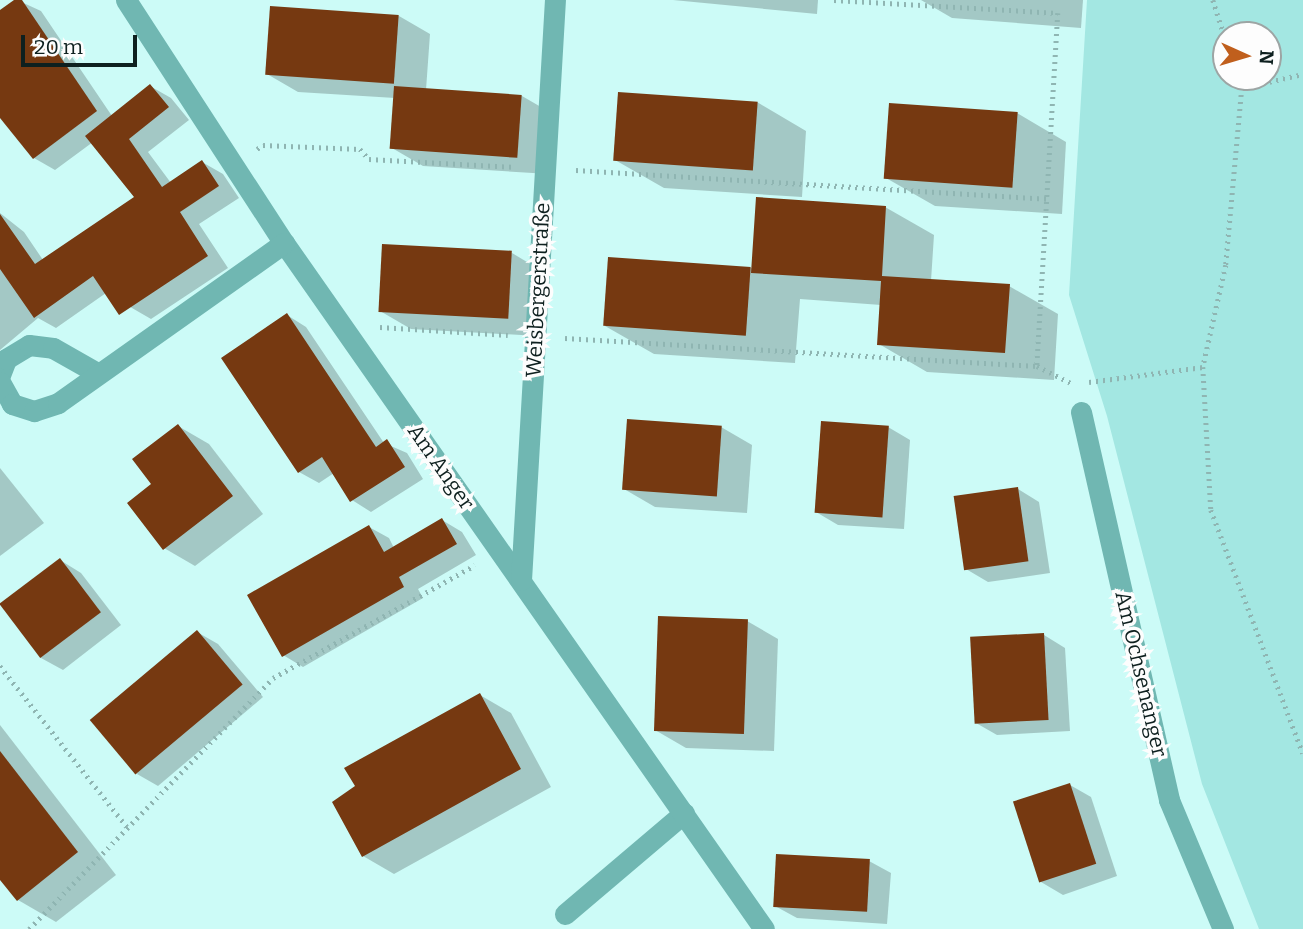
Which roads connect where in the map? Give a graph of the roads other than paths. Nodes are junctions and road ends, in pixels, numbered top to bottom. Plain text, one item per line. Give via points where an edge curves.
1 (126, 0) edge
2 (555, 0) edge
3 (285, 243) junction
4 (96, 373) junction
5 (0, 376) edge
6 (0, 382) edge
7 (1081, 412) road end
8 (521, 580) junction
9 (684, 813) junction
10 (565, 914) dead end
11 (764, 929) edge
12 (1223, 929) edge

1 - 3 street, Am Anger
2 - 8 street, Weisbergerstraße
3 - 4 street
3 - 8 street, Am Anger
4 - 5 street via 53,348 29,345 6,359
4 - 6 street via 58,403 34,411 12,404
7 - 12 street, Am Ochsenanger via 1169,800
8 - 9 street, Am Anger
9 - 10 street
9 - 11 street, Am Anger

